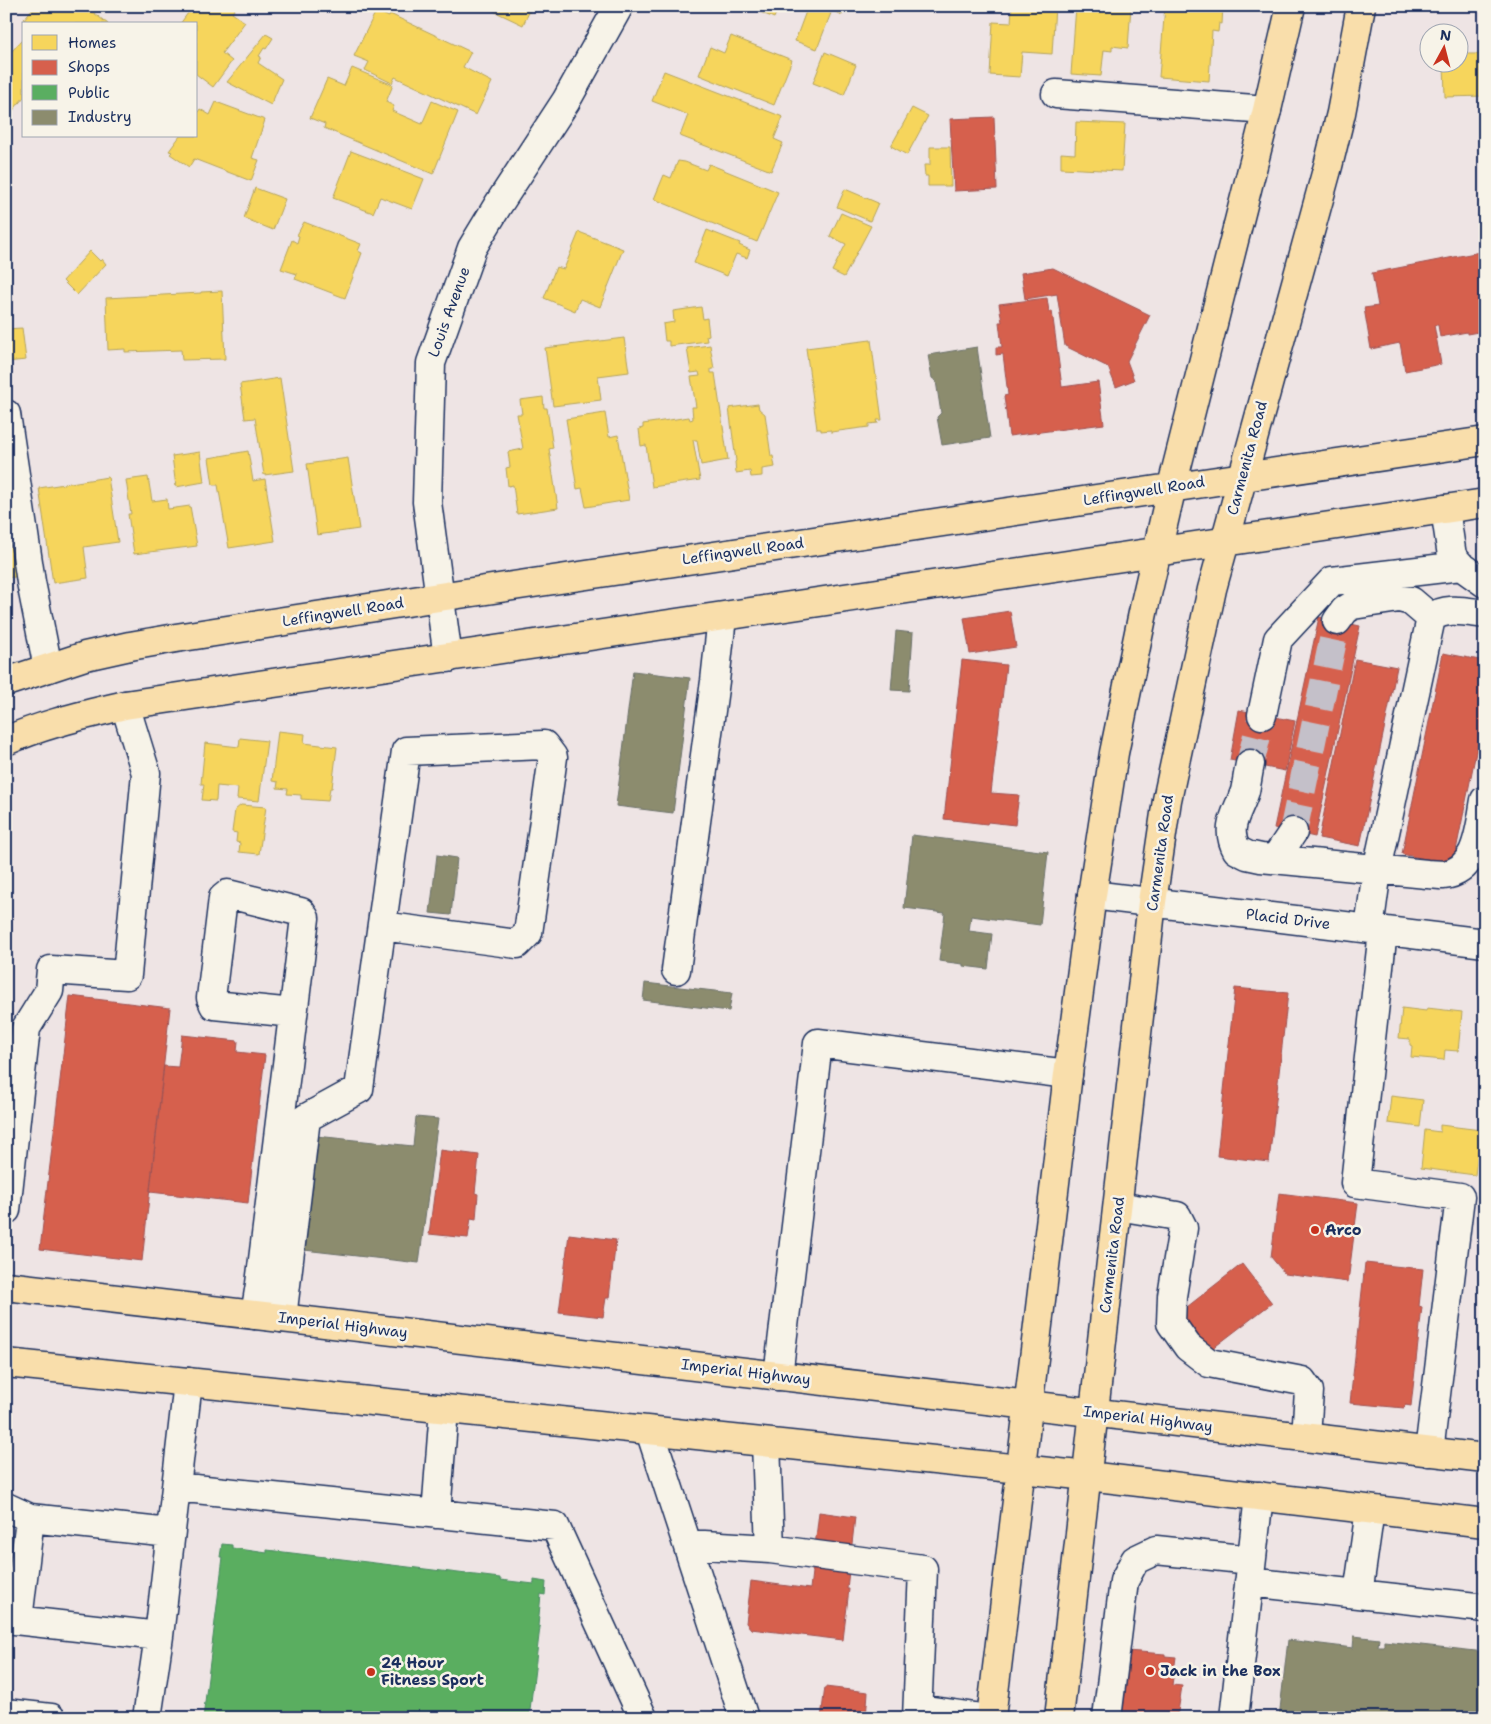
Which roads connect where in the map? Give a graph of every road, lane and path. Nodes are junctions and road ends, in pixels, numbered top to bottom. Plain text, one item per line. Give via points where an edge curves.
1 (619, 6) edge
2 (1291, 6) edge
3 (1361, 6) edge
4 (1056, 94) dead end
5 (1267, 110) junction
6 (6, 414) edge
7 (1485, 440) edge
8 (1241, 477) junction
9 (1172, 486) junction
10 (1485, 503) edge
11 (1445, 509) junction
12 (1224, 541) junction
13 (1157, 552) junction
14 (1461, 566) junction
15 (1485, 583) edge
16 (439, 596) junction
17 (1485, 614) edge
18 (722, 617) junction
19 (1431, 618) junction
20 (1338, 621) tunnel mouth
21 (448, 658) junction
22 (48, 668) junction
23 (6, 682) edge
24 (125, 705) junction
25 (1262, 714) tunnel mouth
26 (6, 741) edge
27 (1250, 764) tunnel mouth
28 (1485, 800) edge
29 (1293, 832) tunnel mouth
30 (1275, 859) junction
31 (1377, 870) junction
32 (1092, 895) junction
33 (1152, 902) junction
34 (382, 926) junction
35 (1376, 930) junction
36 (1485, 943) edge
37 (676, 970) dead end
38 (293, 1013) junction
39 (1068, 1074) junction
40 (1118, 1206) junction
41 (6, 1210) edge
42 (6, 1286) edge
43 (269, 1316) junction
44 (6, 1363) edge
45 (778, 1376) junction
46 (188, 1382) junction
47 (1028, 1404) junction
48 (444, 1409) junction
49 (1094, 1413) junction
50 (650, 1431) junction
51 (1306, 1437) junction
52 (766, 1443) junction
53 (1429, 1452) junction
54 (1485, 1458) edge
55 (1020, 1469) junction
56 (1088, 1476) junction
57 (176, 1487) junction
58 (1259, 1496) junction
59 (1370, 1510) junction
60 (18, 1512) edge
61 (436, 1514) junction
62 (1485, 1523) edge
63 (170, 1533) junction
64 (688, 1544) junction
65 (770, 1549) junction
66 (1250, 1571) junction
67 (14, 1582) edge
68 (1358, 1594) junction
69 (1485, 1608) edge
70 (12, 1620) edge
71 (159, 1636) junction
72 (6, 1713) edge
73 (918, 1713) edge
74 (51, 1718) edge
75 (147, 1718) edge
76 (643, 1718) edge
77 (744, 1718) edge
78 (982, 1718) edge
79 (991, 1718) edge
80 (1059, 1718) edge
81 (1107, 1718) edge
82 (1234, 1718) edge

1 - 16 street, Louis Avenue via 566,101 472,248 431,363 427,502
2 - 5 main road
3 - 8 main road, Carmenita Road via 1328,166
4 - 5 street
5 - 9 main road
6 - 22 street via 31,582
7 - 8 main road, Leffingwell Road
8 - 9 main road, Leffingwell Road
8 - 12 main road, Carmenita Road
9 - 13 main road
9 - 16 main road, Leffingwell Road
10 - 11 main road
11 - 12 main road
11 - 14 street via 1452,556
12 - 13 main road
12 - 33 main road, Carmenita Road via 1177,748
13 - 18 main road
13 - 32 main road via 1114,753
14 - 15 street
14 - 25 street via 1332,581 1278,639
16 - 21 street, Louis Avenue
16 - 22 main road, Leffingwell Road via 130,646
17 - 19 street via 1450,610
18 - 21 main road
18 - 37 street
19 - 20 street via 1411,601 1400,598 1353,605
19 - 31 street
21 - 24 main road
22 - 23 main road, Leffingwell Road
24 - 26 main road via 72,718
24 - 41 street via 146,773 127,975 51,970 49,991 26,1028
27 - 30 street via 1231,835 1237,850 1246,855
28 - 31 street via 1476,846 1462,868 1443,874
29 - 30 street
30 - 31 street
31 - 35 street
32 - 33 street, Placid Drive
32 - 39 main road
33 - 35 street, Placid Drive
33 - 40 main road, Carmenita Road
34 - 34 street via 517,944 528,933 553,757 544,745 406,751
34 - 43 street via 359,1089 306,1118
35 - 36 street, Placid Drive
35 - 53 street via 1355,1183 1460,1197
38 - 38 street via 305,918 301,912 228,894 223,898 211,998 214,1005
38 - 43 street
39 - 45 street via 818,1043
39 - 47 main road
40 - 49 main road, Carmenita Road
40 - 51 street via 1178,1216 1182,1228 1171,1323 1188,1347 1209,1363 1302,1381 1309,1391
42 - 43 main road, Imperial Highway
43 - 45 main road, Imperial Highway
44 - 46 main road
45 - 47 main road, Imperial Highway
46 - 48 main road
46 - 57 street
47 - 49 main road, Imperial Highway
47 - 55 main road
48 - 50 main road
48 - 61 street
49 - 51 main road, Imperial Highway
49 - 56 main road, Carmenita Road
50 - 52 main road
50 - 64 street
51 - 53 main road, Imperial Highway
52 - 55 main road
52 - 65 street
53 - 54 main road, Imperial Highway
55 - 56 main road
55 - 79 main road
56 - 58 main road
56 - 80 main road, Carmenita Road
57 - 61 street
57 - 63 street
58 - 59 main road
58 - 66 street
59 - 62 main road
59 - 68 street
60 - 63 street
60 - 67 street
61 - 76 street via 555,1526
63 - 71 street
64 - 65 street
64 - 77 street
65 - 73 street via 923,1569
66 - 68 street
66 - 81 street via 1156,1550 1135,1560 1124,1580
66 - 82 street
67 - 70 street
68 - 69 street
70 - 71 street
71 - 75 street
72 - 74 street
73 - 78 street

